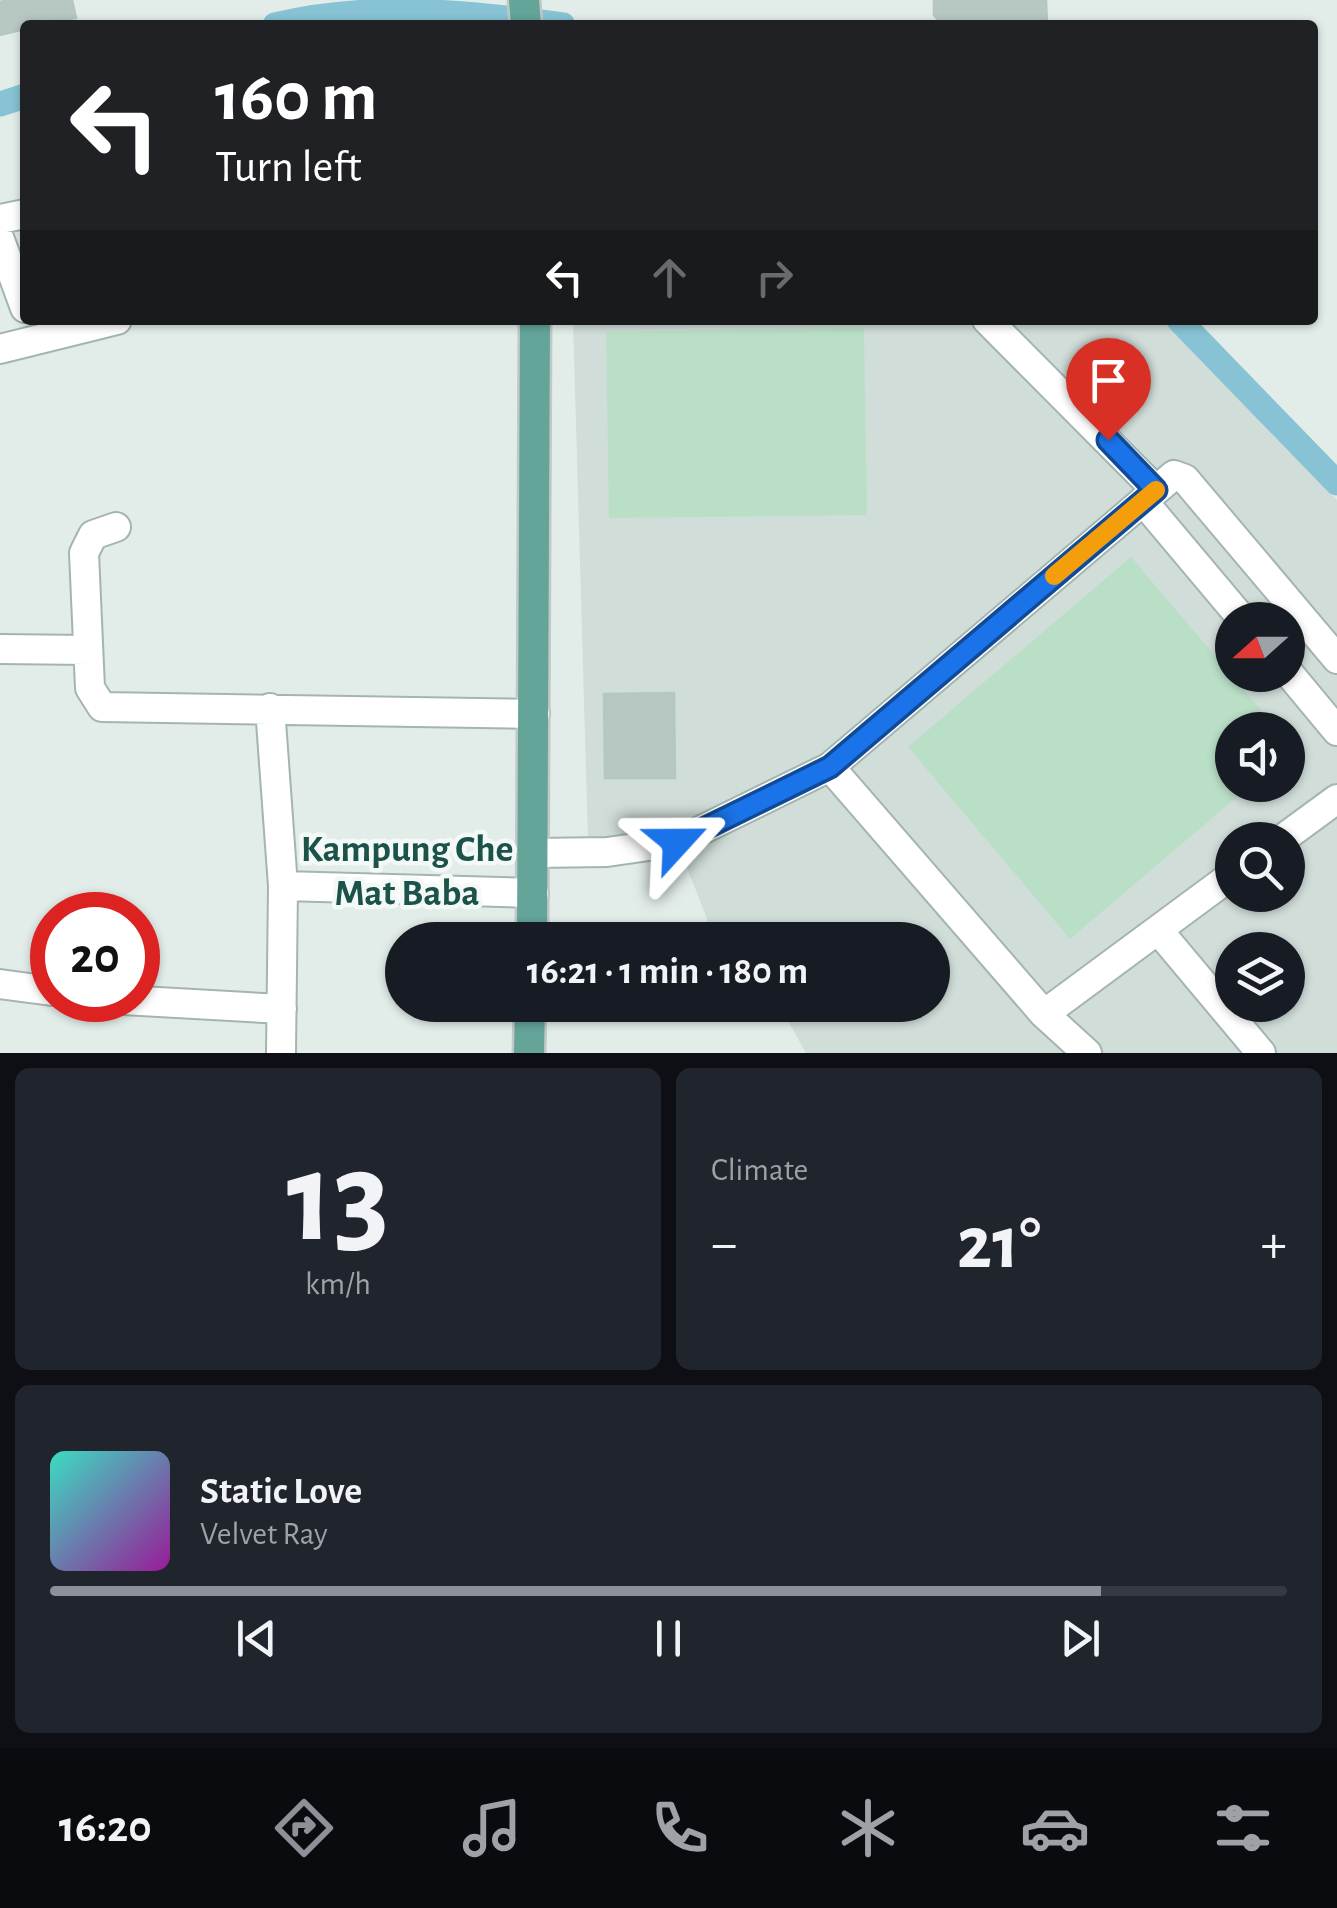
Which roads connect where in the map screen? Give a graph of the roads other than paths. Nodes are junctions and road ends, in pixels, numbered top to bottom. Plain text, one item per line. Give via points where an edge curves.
1 (0, 240) edge
2 (20, 294) edge
3 (74, 325) edge
4 (534, 325) edge
5 (992, 325) edge
6 (39, 329) edge
7 (0, 349) edge
8 (1150, 496) junction
9 (116, 526) dead end
10 (1230, 602) edge
11 (0, 648) edge
12 (88, 650) junction
13 (1337, 659) edge
14 (1305, 692) edge
15 (270, 708) junction
16 (535, 714) junction
17 (1337, 731) edge
18 (830, 767) junction
19 (1337, 799) edge
20 (1305, 822) edge
21 (535, 853) junction
22 (283, 886) junction
23 (1215, 888) edge
24 (534, 893) junction
25 (533, 922) edge
26 (1158, 930) junction
27 (0, 984) edge
28 (30, 988) edge
29 (160, 1002) edge
30 (282, 1009) junction
31 (1044, 1014) junction
32 (530, 1022) edge
33 (281, 1053) edge
34 (529, 1053) edge
35 (1087, 1053) edge
36 (1260, 1053) edge

1 - 2 street
3 - 6 street
4 - 16 main road
5 - 8 street
6 - 7 street
8 - 10 street
8 - 13 street via 1171,477 1185,478
8 - 18 street
9 - 12 street via 85,546
11 - 12 street
12 - 15 street via 90,688 102,707
14 - 17 street
15 - 16 street
15 - 22 street
16 - 21 main road
18 - 21 street via 677,842
18 - 31 street
19 - 20 street
21 - 24 main road
22 - 24 street
22 - 30 street
23 - 26 street
24 - 25 main road
26 - 31 street
26 - 36 street
27 - 28 street
29 - 30 street
30 - 33 street
31 - 35 street
32 - 34 main road

